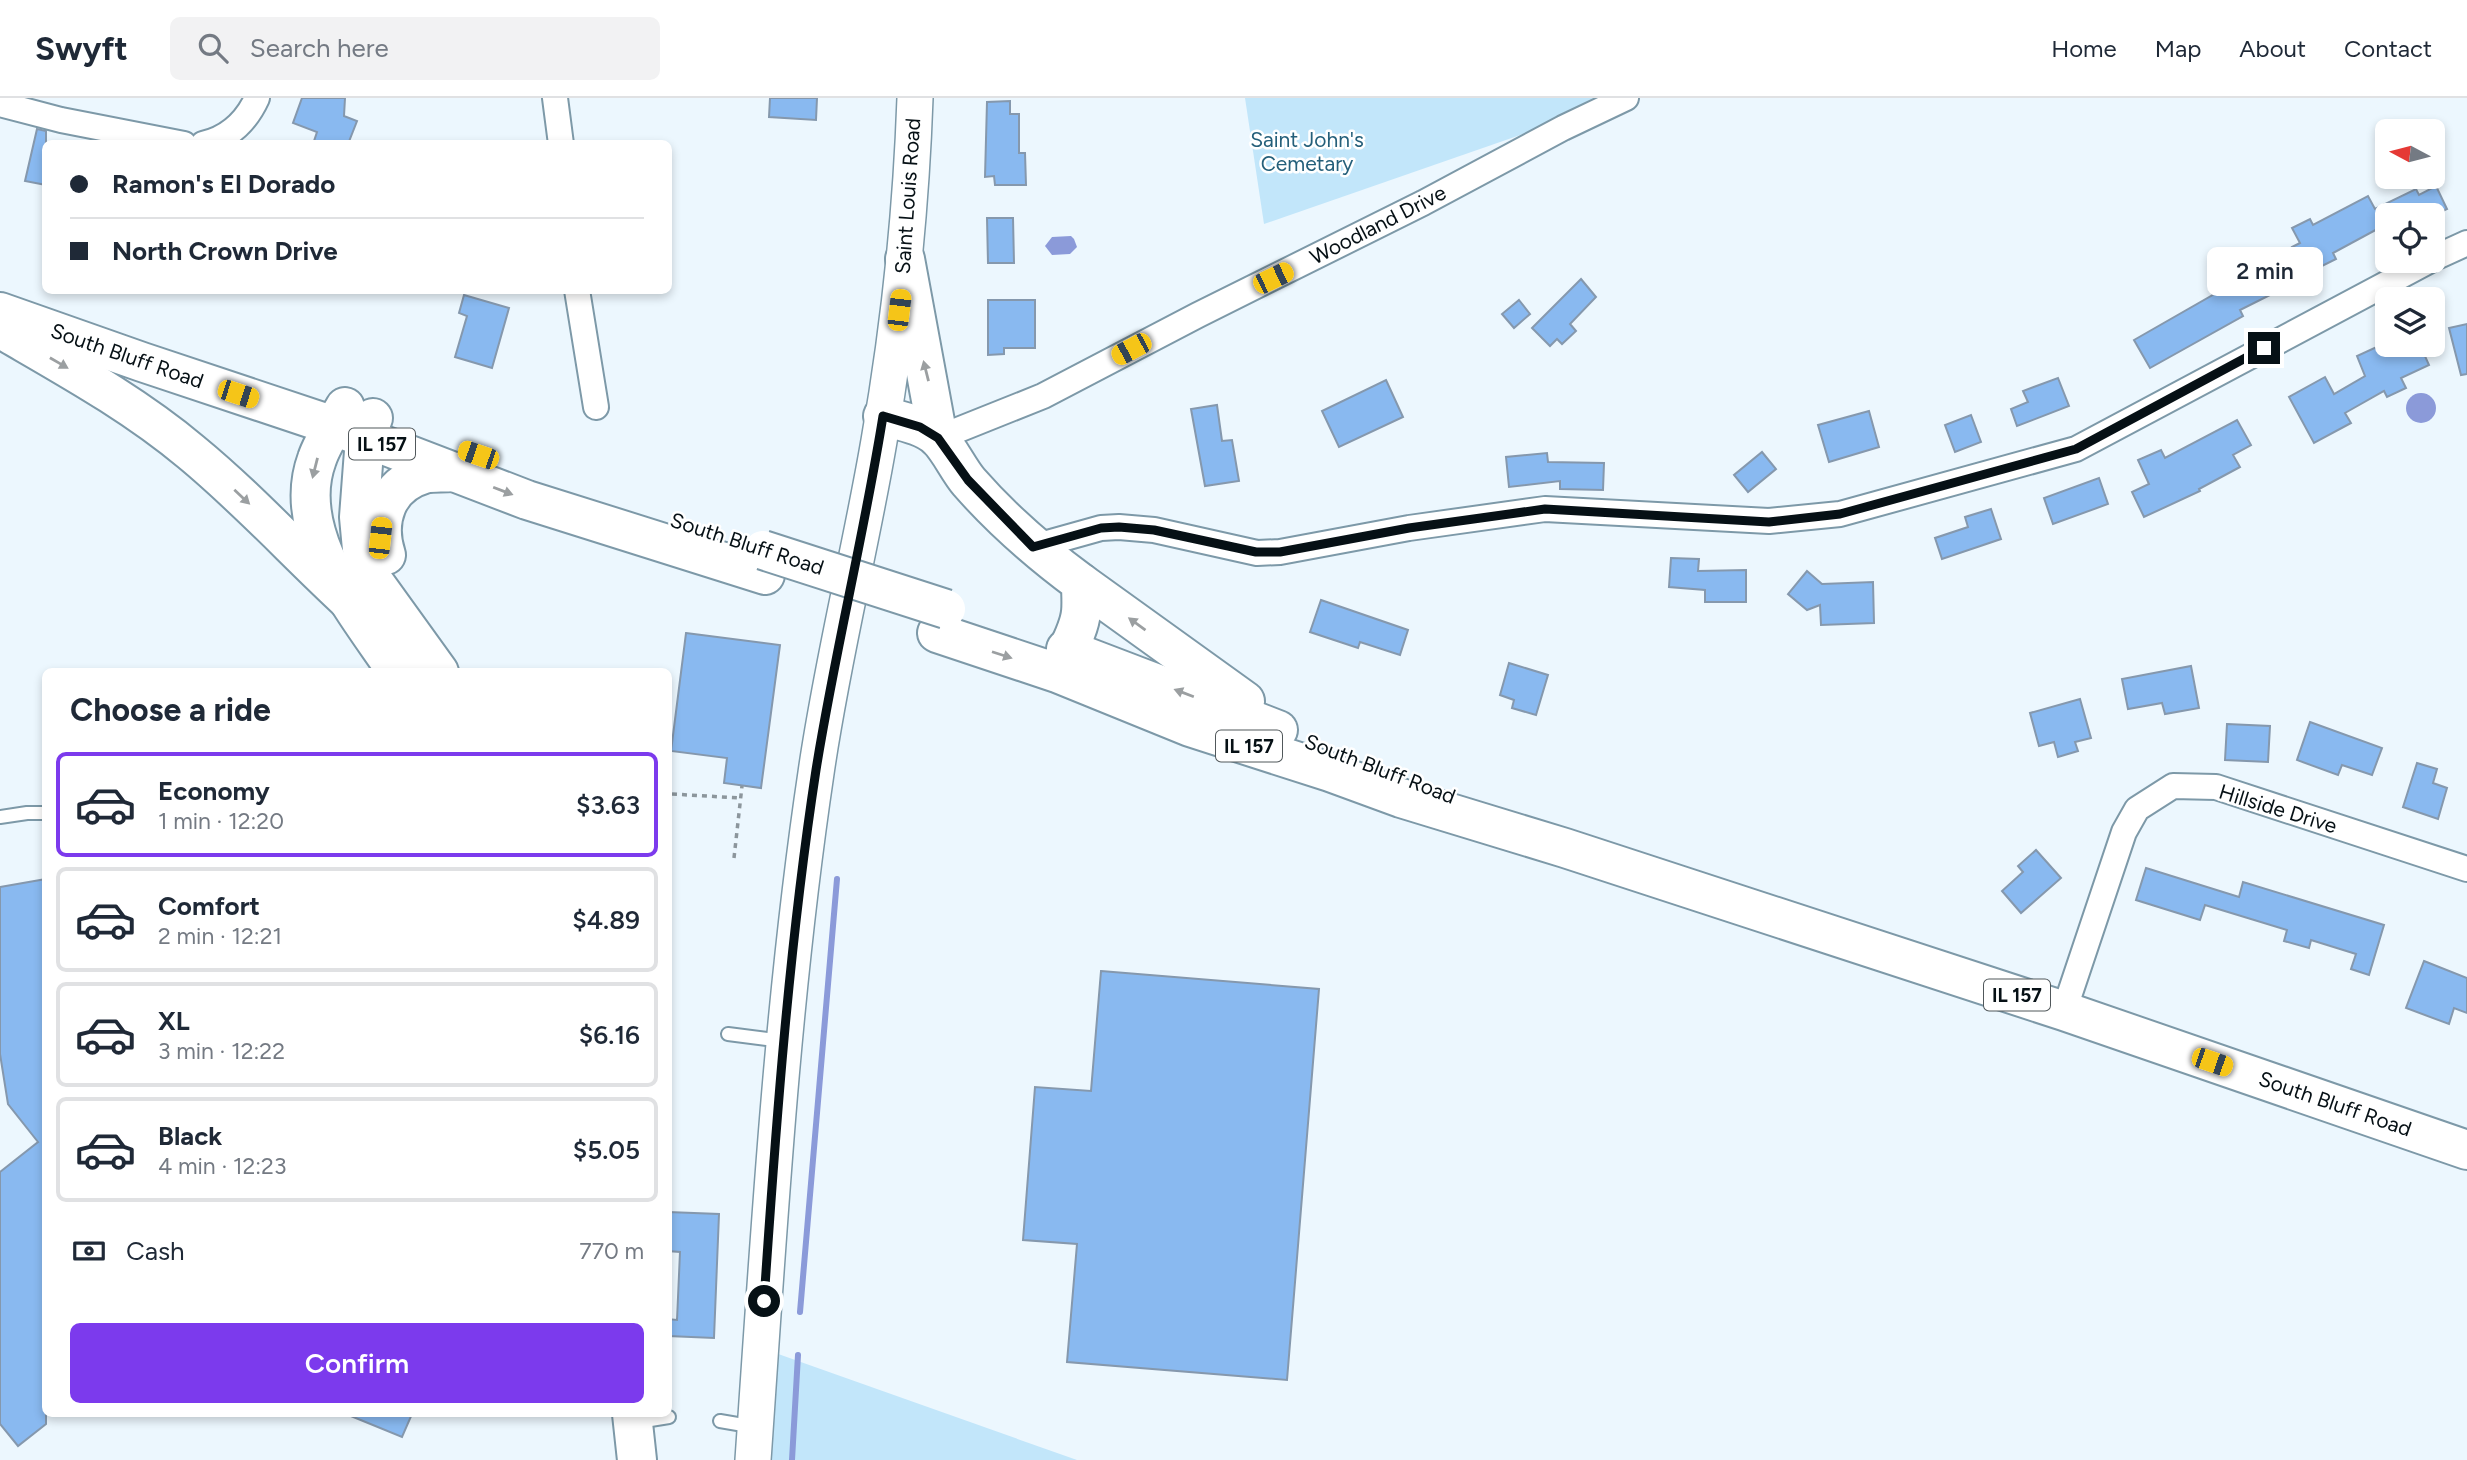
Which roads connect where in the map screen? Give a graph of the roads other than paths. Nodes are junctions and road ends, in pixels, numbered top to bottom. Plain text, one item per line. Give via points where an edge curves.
1 (257, 98) edge
2 (555, 98) edge
3 (915, 98) edge
4 (1626, 98) edge
5 (0, 104) edge
6 (164, 140) edge
7 (217, 140) edge
8 (560, 140) edge
9 (2467, 243) edge
10 (2445, 253) edge
11 (905, 258) junction
12 (2407, 273) edge
13 (0, 288) edge
14 (579, 294) edge
15 (0, 312) edge
16 (0, 329) edge
17 (596, 407) dead end
18 (883, 416) junction
19 (354, 422) junction
20 (938, 438) junction
21 (452, 472) junction
22 (1033, 547) junction
23 (764, 563) junction
24 (1081, 583) junction
25 (349, 601) junction
26 (1061, 661) junction
27 (394, 668) edge
28 (436, 668) edge
29 (450, 668) edge
30 (1314, 745) junction
31 (42, 813) edge
32 (0, 817) edge
33 (1565, 848) junction
34 (2467, 869) edge
35 (2064, 1011) junction
36 (728, 1034) dead end
37 (783, 1041) junction
38 (2467, 1150) edge
39 (645, 1418) edge
40 (720, 1421) dead end
41 (754, 1444) edge
42 (637, 1460) edge

1 - 7 street via 233,131
2 - 8 street
3 - 11 street, Saint Louis Road
4 - 20 street, Woodland Drive via 1043,396
5 - 6 street
9 - 10 street
11 - 18 street, Saint Louis Road
20 -> 11 main road
12 - 22 street via 2076,449 1840,514 1769,522 1545,509 1280,552 1247,551 1154,530 1119,527
13 - 19 main road, South Bluff Road / IL 157
14 - 17 street
15 - 19 main road, South Bluff Road / IL 157 via 142,362
16 -> 25 main road via 86,379 188,450 238,492
18 - 20 main road via 920,427
18 - 37 street, Saint Louis Road via 816,771
19 - 21 main road, South Bluff Road / IL 157
19 - 23 main road, South Bluff Road / IL 157
19 -> 25 main road via 315,464 311,484 312,516 321,545
19 - 28 main road via 363,560
20 - 22 main road via 968,480
21 -> 23 main road, South Bluff Road / IL 157 via 527,500
21 - 29 main road via 424,474 392,496 383,512 380,538 391,571 447,656
22 - 24 main road
23 - 26 main road, South Bluff Road / IL 157, bridge
24 - 26 main road via 1081,613
30 -> 24 main road via 1220,685
25 - 27 main road
30 -> 26 main road, South Bluff Road / IL 157
26 - 33 main road, South Bluff Road / IL 157 via 1191,727
30 - 33 main road, South Bluff Road / IL 157 via 1486,809
31 - 32 lane
33 - 35 main road, South Bluff Road / IL 157
34 - 35 street, Hillside Drive via 2216,788 2173,786 2137,809 2123,832
35 - 38 main road, South Bluff Road / IL 157
36 - 37 lane
37 - 41 street, Saint Louis Road
39 - 42 main road
40 - 41 lane

